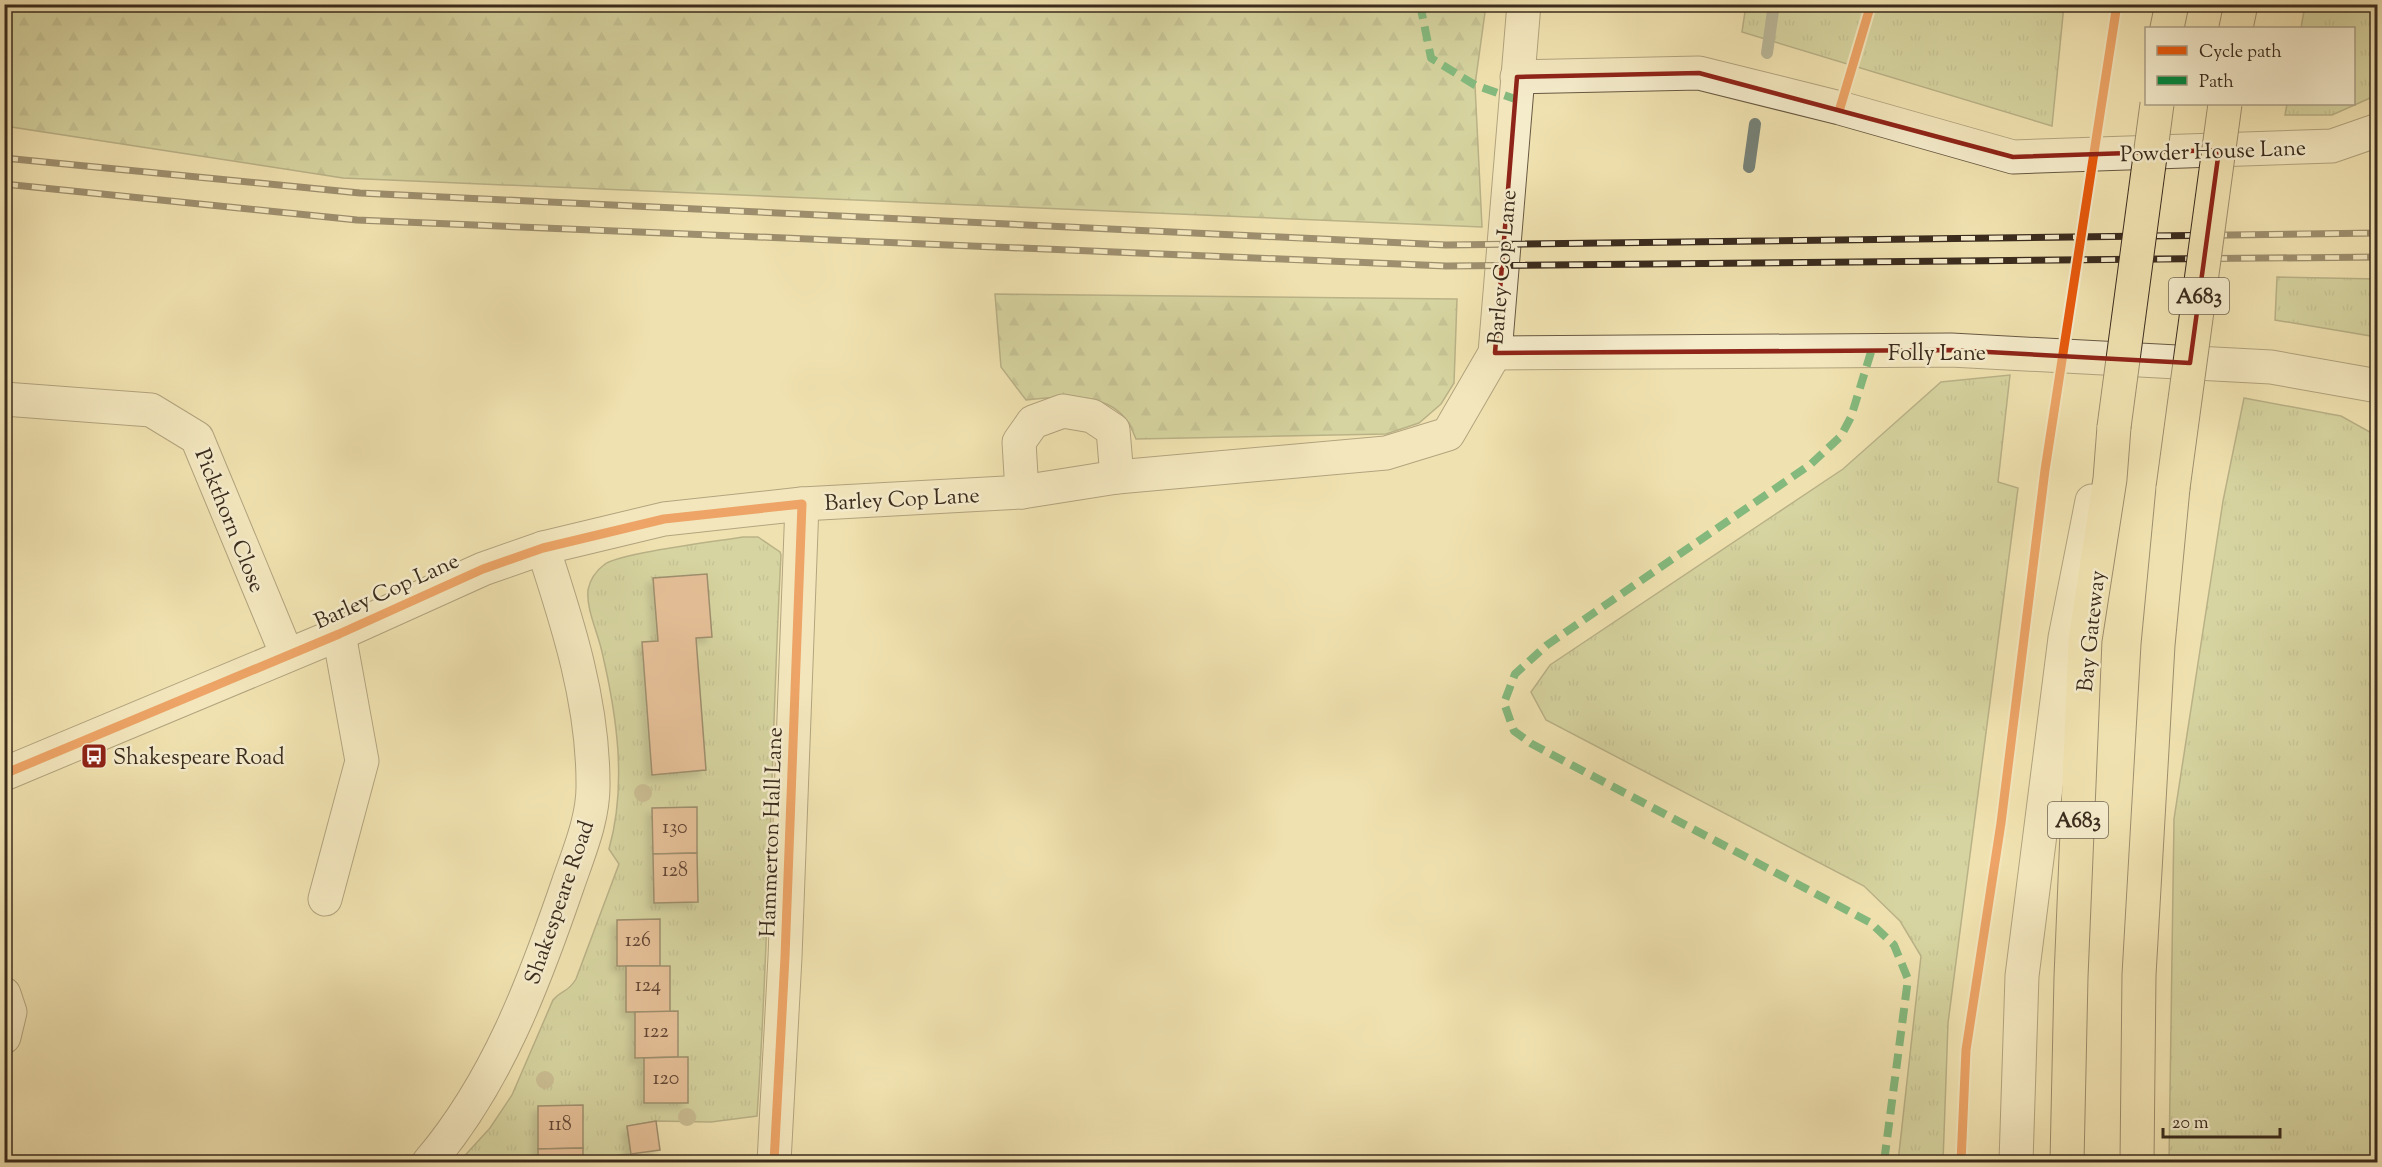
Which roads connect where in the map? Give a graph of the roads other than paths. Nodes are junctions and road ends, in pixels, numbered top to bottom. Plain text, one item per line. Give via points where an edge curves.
1 (1524, 4) edge
2 (2172, 4) edge
3 (2241, 4) edge
4 (2167, 27) edge
5 (2236, 27) edge
6 (1517, 77) junction
7 (2157, 105) edge
8 (2225, 105) edge
9 (2378, 130) edge
10 (1495, 352) junction
11 (2378, 386) edge
12 (4, 399) edge
13 (1116, 477) junction
14 (2103, 478) junction
15 (1022, 492) junction
16 (802, 504) junction
17 (543, 548) junction
18 (339, 634) junction
19 (286, 655) junction
20 (4, 774) edge
21 (325, 899) dead end
22 (4, 994) edge
23 (4, 1037) edge
24 (429, 1162) edge
25 (774, 1162) edge
26 (2016, 1162) edge
27 (2067, 1162) edge
28 (2137, 1162) edge

1 - 6 street, Barley Cop Lane
2 - 4 highway
3 - 5 highway
6 - 9 street, Powder House Lane via 1700,73 2013,157 2332,146
6 - 10 street, Barley Cop Lane
7 - 14 highway, Bay Gateway / A683, bridge via 2114,427
8 - 28 highway, A683, bridge via 2173,488 2158,645 2139,975
10 - 11 street, Folly Lane via 1951,350 2271,367
10 - 13 street, Barley Cop Lane via 1448,434 1386,453
12 - 19 street, Pickthorn Close via 152,410 197,438
13 - 15 street, Barley Cop Lane
13 - 15 street via 1113,430 1092,416 1063,411 1033,422 1019,442
14 - 26 street via 2065,638 2022,976
14 - 27 highway, Bay Gateway / A683 via 2085,640
15 - 16 street, Barley Cop Lane
16 - 17 street, Barley Cop Lane via 663,519
16 - 25 street, Hammerton Hall Lane
17 - 18 street, Barley Cop Lane via 483,568
17 - 24 street, Shakespeare Road via 574,648 590,736 594,785 584,838 503,1050 472,1108
18 - 19 street, Barley Cop Lane
18 - 21 street via 363,761
19 - 20 street, Barley Cop Lane
22 - 23 street via 10,1012

